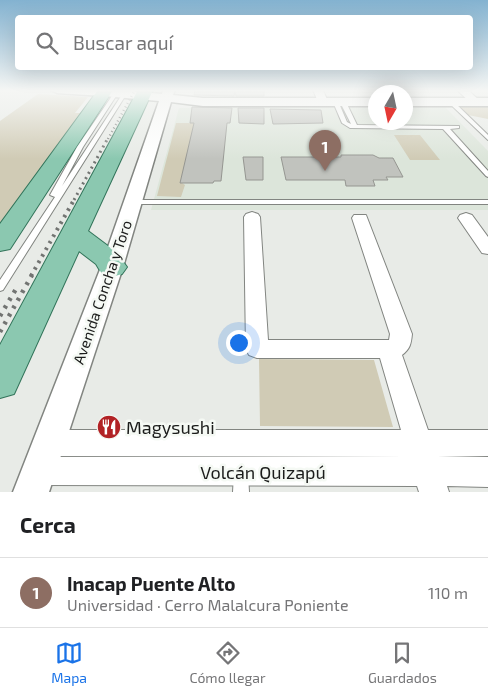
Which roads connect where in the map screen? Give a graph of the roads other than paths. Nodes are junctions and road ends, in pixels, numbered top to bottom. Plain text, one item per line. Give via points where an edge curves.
1 (106, 113) edge
2 (111, 113) edge
3 (116, 113) edge
4 (161, 113) edge
5 (347, 113) edge
6 (462, 113) edge
7 (355, 127) joint
8 (445, 127) junction
9 (457, 127) dead end
10 (488, 138) edge
11 (488, 175) edge
12 (134, 202) junction
13 (488, 202) edge
14 (252, 218) dead end
15 (360, 218) dead end
16 (466, 218) dead end
17 (74, 234) junction
18 (0, 243) edge
19 (488, 249) edge
20 (112, 267) junction
21 (0, 288) edge
22 (388, 350) junction
23 (0, 382) edge
24 (419, 443) junction
25 (488, 443) edge
26 (39, 469) edge
27 (488, 472) edge
28 (241, 482) edge
29 (431, 482) edge

1 - 18 main road
2 - 21 lane via 80,167
3 - 17 main road
4 - 12 street, Avenida Concha y Toro
5 - 7 lane
6 - 10 lane
7 - 8 lane
8 - 9 lane
8 - 11 lane
12 - 13 lane
12 - 20 street, Avenida Concha y Toro
14 - 22 street via 257,349
15 - 22 street via 401,334 400,344
16 - 19 street
17 - 20 main road via 106,258
17 - 23 main road
20 - 26 street, Avenida Concha y Toro
22 - 24 street
24 - 25 street, Volcán Quizapú
24 - 26 street, Volcán Quizapú
24 - 29 street
26 - 28 street, Volcán Quizapú
27 - 29 street, Volcán Quizapú
28 - 29 street, Volcán Quizapú

